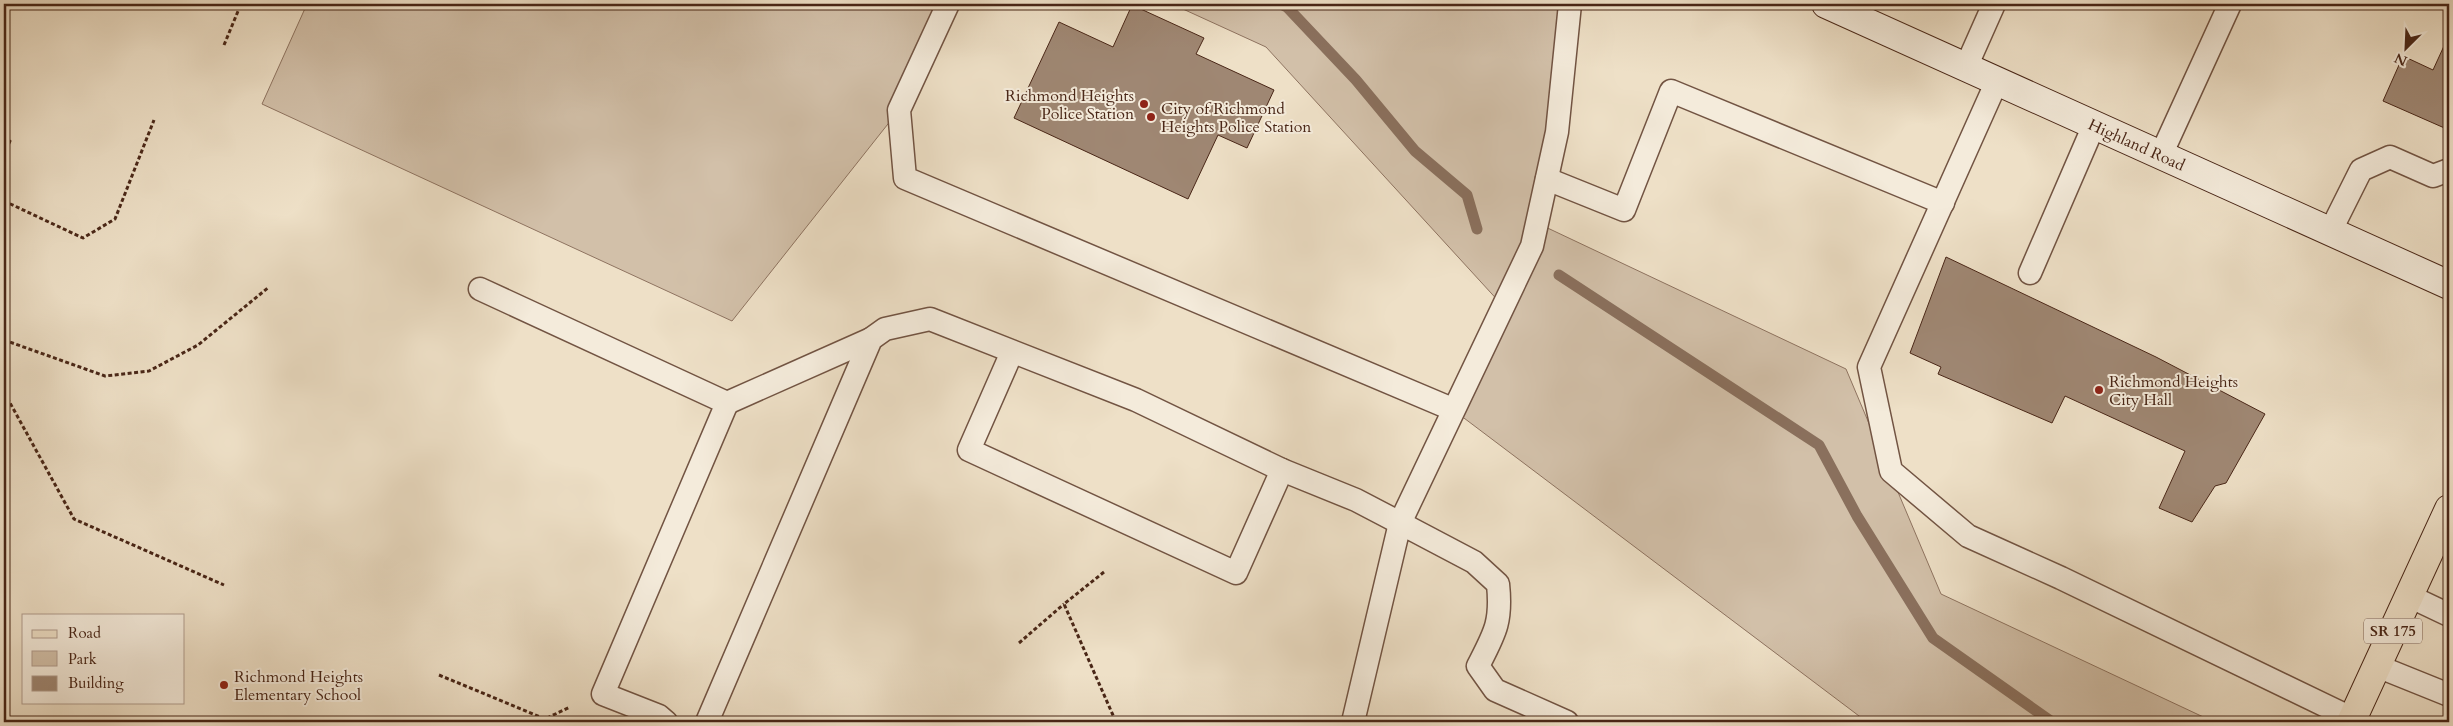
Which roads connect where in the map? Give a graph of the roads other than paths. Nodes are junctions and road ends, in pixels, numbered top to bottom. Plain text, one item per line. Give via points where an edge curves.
1 (948, 4) edge
2 (1570, 4) edge
3 (1826, 4) edge
4 (1994, 4) edge
5 (2230, 4) edge
6 (1966, 67) junction
7 (1997, 81) junction
8 (2094, 125) junction
9 (2161, 155) junction
10 (2449, 170) edge
11 (1547, 179) junction
12 (1943, 203) junction
13 (2330, 232) junction
14 (2030, 273) dead end
15 (2449, 284) edge
16 (480, 289) dead end
17 (871, 339) junction
18 (1012, 352) junction
19 (727, 403) junction
20 (1452, 409) junction
21 (1282, 470) junction
22 (2449, 509) edge
23 (1400, 523) junction
24 (2409, 596) junction
25 (2449, 615) edge
26 (2377, 666) junction
27 (2449, 695) edge
28 (2352, 720) edge
29 (666, 722) edge
30 (707, 722) edge
31 (1353, 722) edge
32 (1567, 722) edge

1 - 20 lane via 899,110 905,178
2 - 11 lane via 1558,132
3 - 6 street, Highland Road
4 - 6 lane
5 - 9 lane
6 - 7 street, Highland Road
7 - 8 street, Highland Road
7 - 12 lane
8 - 9 street, Highland Road
8 - 14 lane
9 - 13 street, Highland Road
10 - 13 lane via 2433,176 2390,157 2361,170
11 - 12 lane via 1624,210 1671,91
11 - 20 lane via 1532,246
12 - 28 lane via 1869,367 1891,472 1968,536
13 - 15 street, Highland Road
16 - 19 lane
17 - 18 lane via 886,329 930,319
17 - 19 lane
17 - 30 lane
18 - 21 lane via 1136,400
18 - 21 lane via 969,450 1236,573
19 - 29 lane via 603,694 659,716
20 - 23 lane
21 - 23 lane via 1356,500
22 - 24 main road, SR 175
23 - 31 lane
23 - 32 lane via 1474,562 1498,584 1501,610 1478,666 1495,690
24 - 25 lane
24 - 26 main road, SR 175
26 - 27 lane
26 - 28 main road, SR 175

